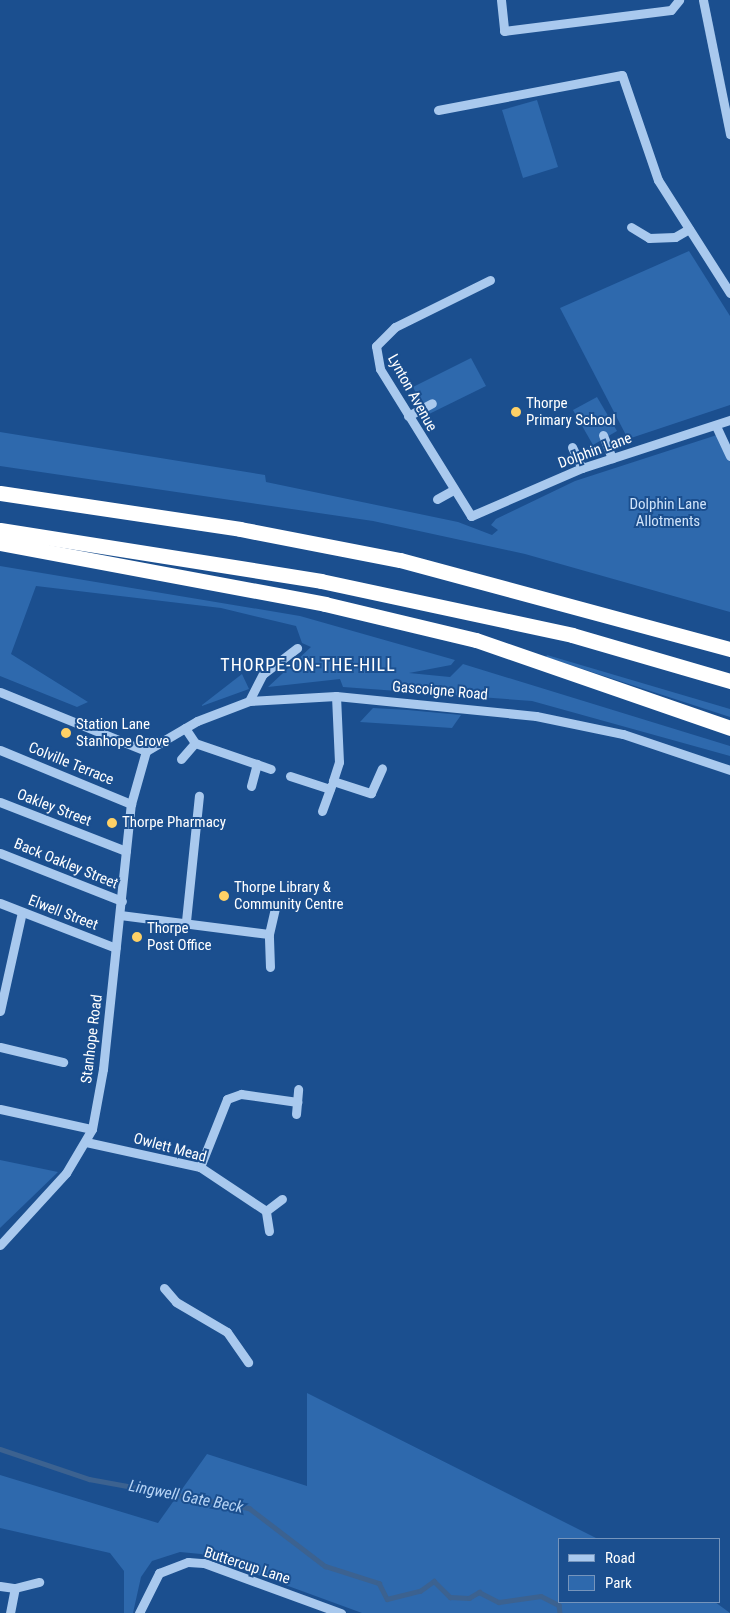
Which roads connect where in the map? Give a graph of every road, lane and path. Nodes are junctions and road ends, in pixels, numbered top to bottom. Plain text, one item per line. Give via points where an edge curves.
1 (501, 0) edge
2 (679, 0) edge
3 (703, 0) edge
4 (438, 110) dead end
5 (730, 134) edge
6 (631, 226) dead end
7 (689, 229) junction
8 (490, 280) dead end
9 (730, 293) edge
10 (432, 403) dead end
11 (408, 416) junction
12 (730, 420) edge
13 (716, 426) junction
14 (604, 435) dead end
15 (572, 447) dead end
16 (730, 456) edge
17 (612, 458) junction
18 (582, 468) junction
19 (453, 490) junction
20 (0, 493) edge
21 (437, 499) dead end
22 (471, 516) joint
23 (0, 530) edge
24 (0, 543) edge
25 (703, 640) junction
26 (730, 644) edge
27 (297, 648) dead end
28 (730, 649) edge
29 (730, 681) edge
30 (0, 692) edge
31 (336, 696) junction
32 (249, 702) junction
33 (186, 728) junction
34 (730, 728) edge
35 (195, 743) junction
36 (0, 750) edge
37 (146, 751) junction
38 (180, 759) dead end
39 (257, 764) junction
40 (382, 768) dead end
41 (271, 769) dead end
42 (730, 770) edge
43 (290, 776) dead end
44 (331, 785) junction
45 (251, 786) dead end
46 (199, 796) dead end
47 (0, 802) edge
48 (132, 804) junction
49 (322, 811) dead end
50 (126, 851) junction
51 (0, 853) edge
52 (122, 901) junction
53 (0, 903) edge
54 (275, 908) dead end
55 (22, 912) junction
56 (120, 915) junction
57 (186, 921) junction
58 (269, 934) junction
59 (116, 948) junction
60 (270, 967) dead end
61 (0, 1011) edge
62 (0, 1047) edge
63 (63, 1062) dead end
64 (298, 1089) dead end
65 (297, 1102) junction
66 (0, 1109) edge
67 (296, 1114) dead end
68 (92, 1129) junction
69 (86, 1142) junction
70 (200, 1167) junction
71 (282, 1199) dead end
72 (266, 1211) junction
73 (269, 1231) dead end
74 (0, 1245) edge
75 (164, 1288) dead end
76 (248, 1362) dead end
77 (39, 1582) dead end
78 (0, 1586) edge
79 (15, 1588) junction
80 (10, 1613) edge
81 (139, 1613) edge
82 (341, 1613) edge

1 - 2 street via 504,31 671,10
3 - 5 street
4 - 7 street via 622,75 658,180
6 - 7 street via 648,238 675,237
7 - 9 street
8 - 11 street, Lynton Avenue via 395,327 376,346 380,369
10 - 11 street
11 - 19 street, Lynton Avenue
12 - 13 street, Dolphin Lane
13 - 16 street
13 - 17 street, Dolphin Lane
14 - 17 street
15 - 18 street
17 - 18 street, Dolphin Lane
18 - 22 street, Dolphin Lane
19 - 21 street
19 - 22 street, Lynton Avenue
20 - 25 highway via 240,529 400,560
23 - 29 highway via 321,581 572,635
24 - 34 highway via 324,604 476,640
25 - 26 highway
25 - 28 highway
27 - 32 street via 263,674
30 - 37 street
31 - 32 street, Gascoigne Road
31 - 42 street, Gascoigne Road via 536,716 623,734
31 - 44 street via 339,762
32 - 33 street, Gascoigne Road
33 - 35 street
33 - 37 street, Gascoigne Road
35 - 38 street
35 - 39 street
36 - 48 street, Colville Terrace
37 - 48 street
39 - 41 street
39 - 45 street
40 - 44 street via 371,793
43 - 44 street
44 - 49 street
46 - 57 street
47 - 50 street, Oakley Street
48 - 50 street, Stanhope Road
50 - 52 street, Stanhope Road
51 - 52 street, Back Oakley Street
52 - 56 street, Stanhope Road
53 - 55 street, Elwell Street
54 - 58 street
55 - 59 street, Elwell Street
55 - 61 street
56 - 57 street
56 - 59 street, Stanhope Road
57 - 58 street
58 - 60 street
59 - 68 street, Stanhope Road
62 - 63 street
64 - 65 street
65 - 67 street
65 - 70 street via 233,1095 227,1099
66 - 68 street
68 - 69 street, Stanhope Road
69 - 70 street, Owlett Mead
69 - 74 street, Stanhope Road via 66,1173
70 - 72 street, Owlett Mead
71 - 72 street
72 - 73 street
75 - 76 street via 176,1302 227,1332
77 - 79 street
78 - 79 street
79 - 80 street
81 - 82 street, Buttercup Lane via 160,1573 188,1562 204,1563

